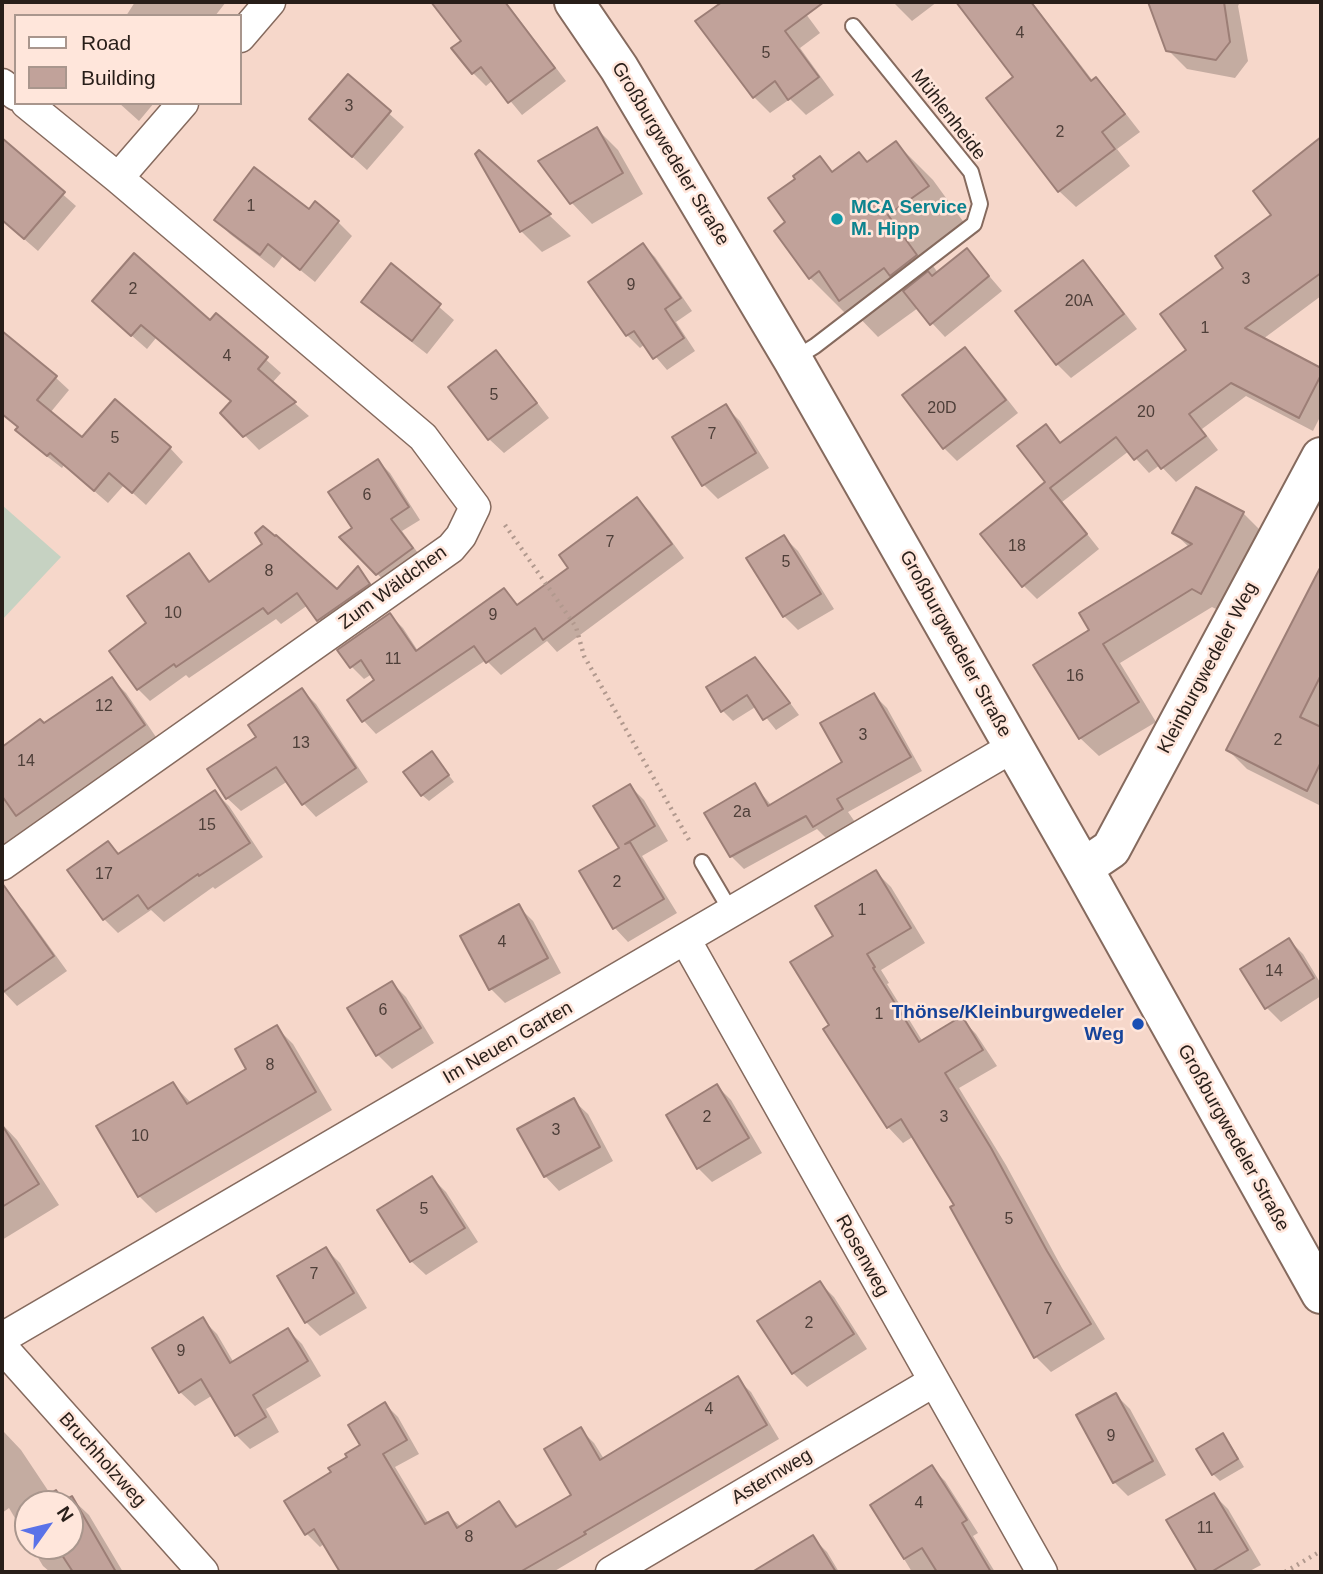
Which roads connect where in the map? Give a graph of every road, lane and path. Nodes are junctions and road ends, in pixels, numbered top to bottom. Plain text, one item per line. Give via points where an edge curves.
1 (270, 2) edge
2 (574, 2) edge
3 (853, 26) dead end
4 (242, 35) edge
5 (28, 105) edge
6 (181, 105) edge
7 (118, 178) junction
8 (793, 360) junction
9 (1321, 457) edge
10 (475, 507) junction
11 (1013, 747) junction
12 (702, 862) joint
13 (2, 864) edge
14 (1083, 868) junction
15 (732, 913) junction
16 (685, 939) junction
17 (1321, 1294) edge
18 (2, 1338) edge
19 (2, 1347) edge
20 (933, 1382) junction
21 (1321, 1551) edge
22 (203, 1572) edge
23 (611, 1572) edge
24 (1042, 1572) edge
25 (1285, 1572) edge

1 - 4 street
2 - 8 street, Großburgwedeler Straße via 619,68
3 - 8 lane, Mühlenheide via 971,172 980,204 974,224
5 - 7 street
6 - 7 street
7 - 10 street via 424,437
8 - 11 street, Großburgwedeler Straße
9 - 14 street, Kleinburgwedeler Weg via 1111,849
10 - 12 path via 501,520 576,627 584,656
10 - 13 street, Zum Wäldchen via 451,548
11 - 14 street, Großburgwedeler Straße
11 - 15 street, Im Neuen Garten
12 - 15 lane
14 - 17 street, Großburgwedeler Straße
15 - 16 street, Im Neuen Garten
16 - 18 street, Im Neuen Garten
16 - 20 street, Rosenweg
19 - 22 street, Bruchholzweg
20 - 23 street, Asternweg
20 - 24 street, Rosenweg
21 - 25 path

